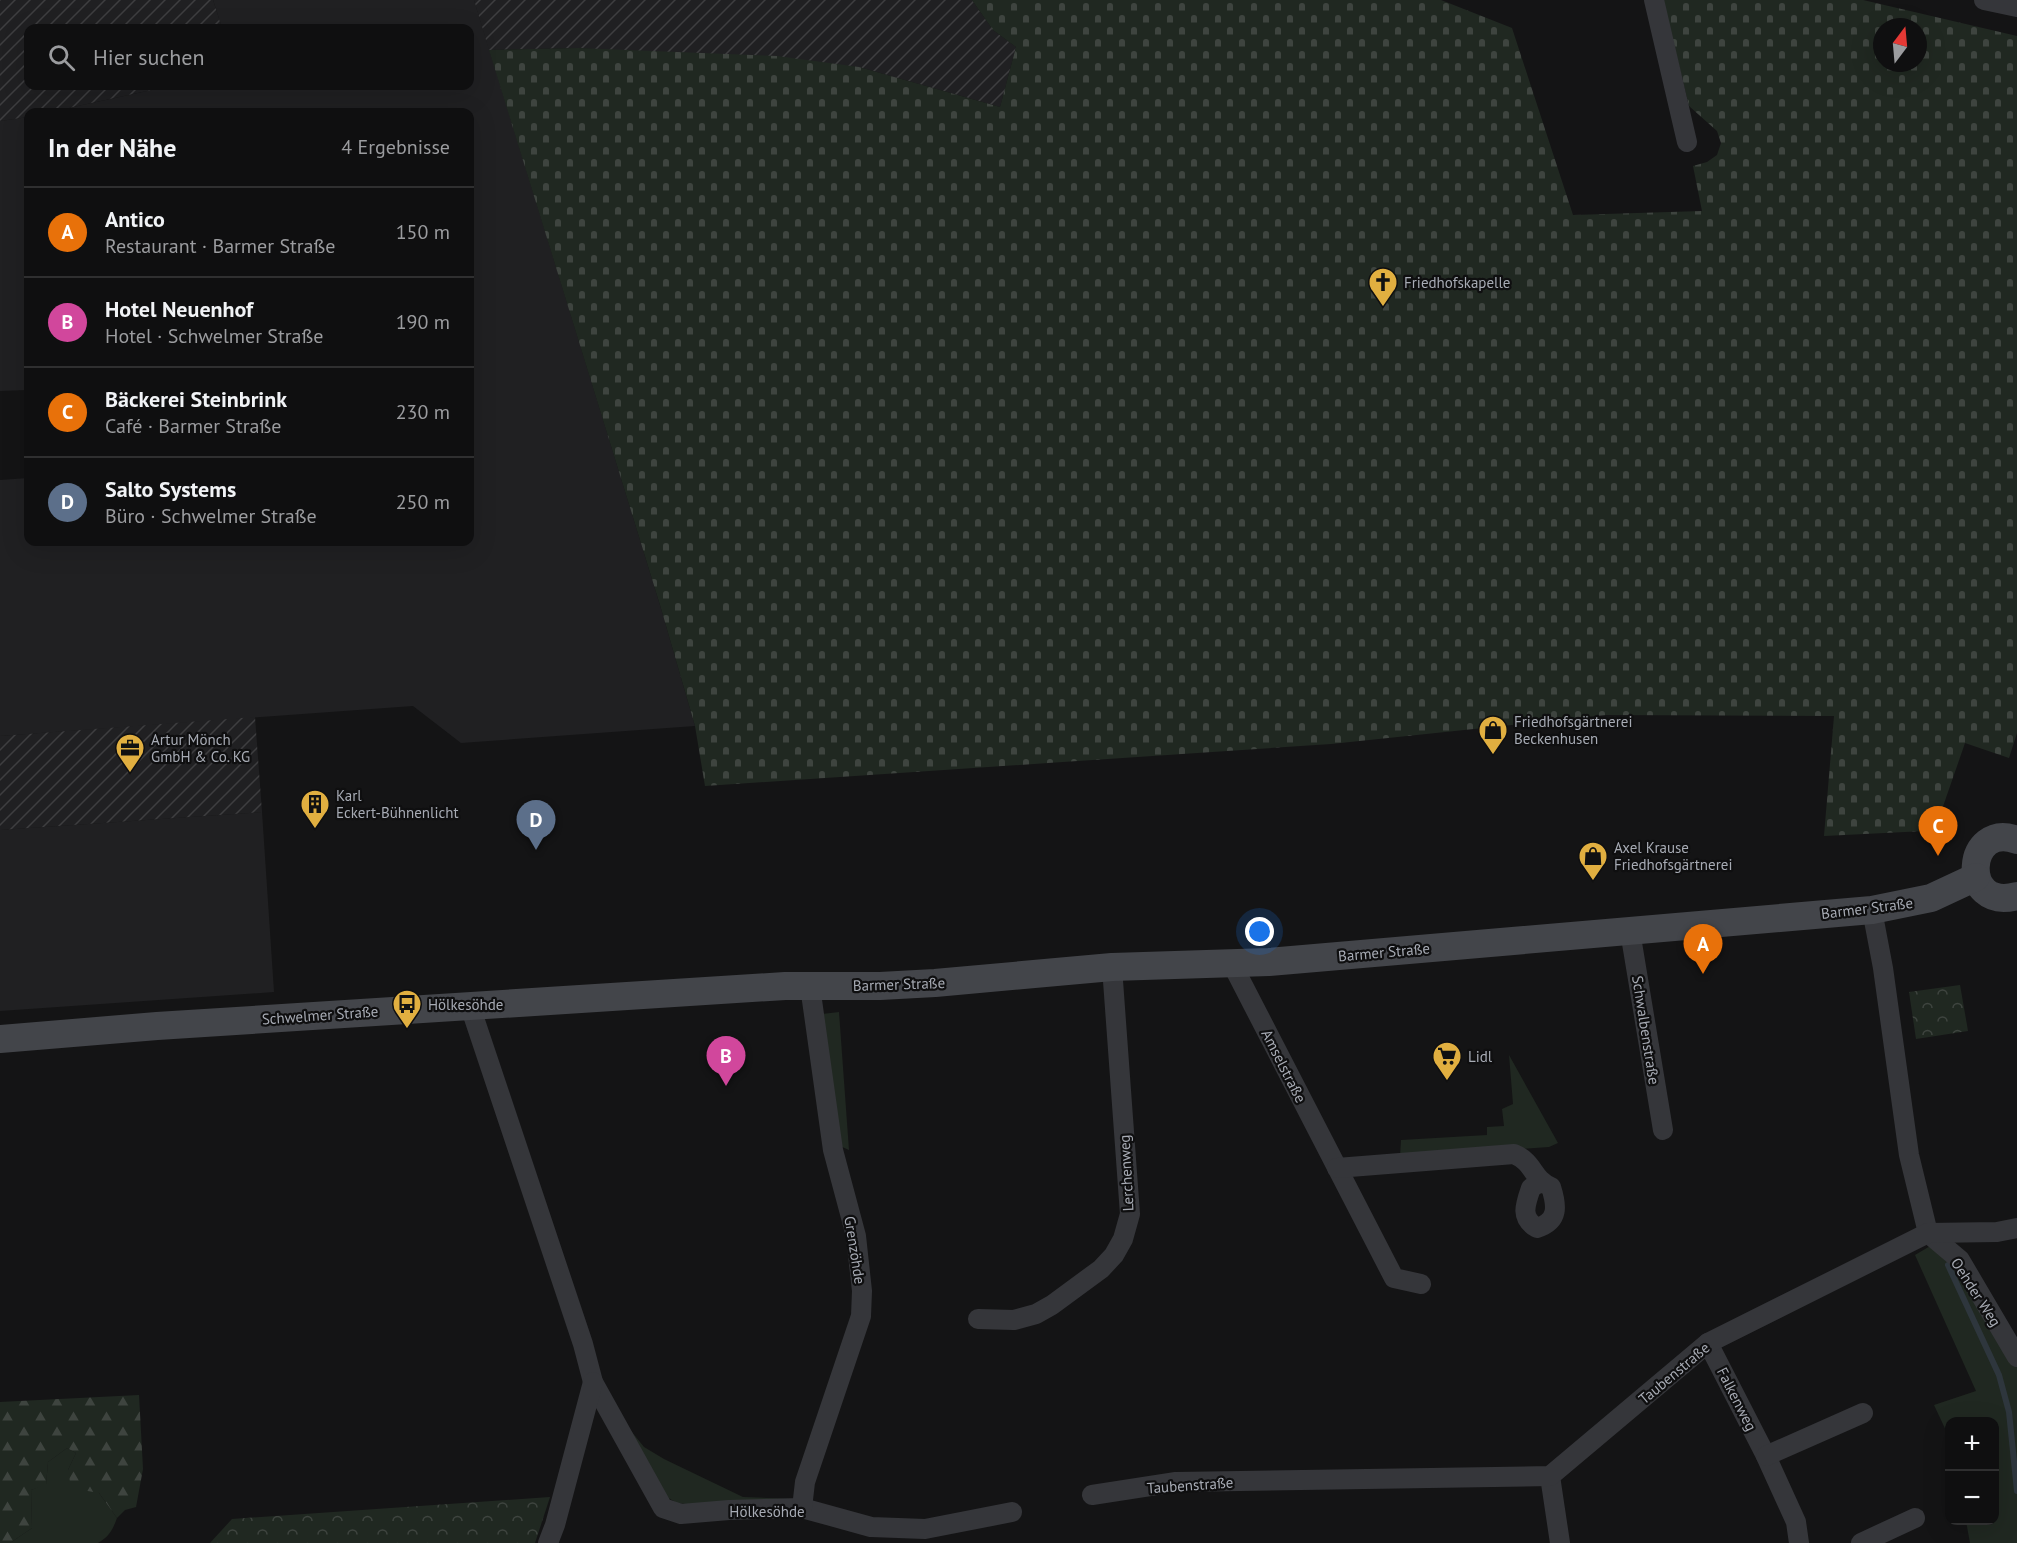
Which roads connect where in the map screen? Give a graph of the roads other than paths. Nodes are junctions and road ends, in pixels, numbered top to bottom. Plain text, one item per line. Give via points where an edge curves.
1 (1654, 0) edge
2 (1984, 0) edge
3 (2017, 7) edge
4 (1688, 142) dead end
5 (2015, 833) edge
6 (1976, 877) junction
7 (2017, 896) edge
8 (1872, 910) junction
9 (1630, 931) junction
10 (1232, 964) junction
11 (1112, 967) junction
12 (797, 986) junction
13 (470, 1006) junction
14 (0, 1039) edge
15 (1663, 1130) dead end
16 (1337, 1168) junction
17 (1540, 1182) dead end
18 (2017, 1228) edge
19 (1928, 1233) junction
20 (1421, 1284) dead end
21 (978, 1319) dead end
22 (1708, 1343) junction
23 (2017, 1357) edge
24 (593, 1382) junction
25 (1863, 1413) dead end
26 (1766, 1456) junction
27 (1550, 1476) junction
28 (1092, 1495) dead end
29 (802, 1508) junction
30 (1012, 1512) dead end
31 (1915, 1518) dead end
32 (548, 1543) edge
33 (1560, 1543) edge
34 (1799, 1543) edge
35 (1861, 1543) edge

1 - 4 street
2 - 3 street
5 - 6 main road via 1982,847 1975,861
6 - 7 main road via 1992,896
6 - 8 main road, Barmer Straße via 1931,898
8 - 9 main road, Barmer Straße
8 - 19 street via 1909,1155
9 - 10 main road, Barmer Straße
9 - 15 street, Schwalbenstraße
10 - 11 main road, Barmer Straße
10 - 16 street, Amselstraße
11 - 12 main road, Barmer Straße via 935,983
11 - 21 street, Lerchenweg via 1130,1214 1123,1239 1101,1269 1036,1314 1014,1320
12 - 13 main road, Schwelmer Straße
12 - 29 street, Grenzöhde via 856,1236 862,1291 861,1316 805,1482
13 - 14 main road, Schwelmer Straße
13 - 24 street, Hölkesöhde
16 - 17 street via 1514,1154 1525,1159
16 - 20 street, Amselstraße via 1394,1278
18 - 19 street
19 - 22 street, Taubenstraße
19 - 23 street, Oehder Weg via 1960,1260
22 - 26 street, Falkenweg
22 - 27 street, Taubenstraße
24 - 29 street, Hölkesöhde via 663,1508 681,1514
24 - 32 street, Hölkesöhde
25 - 26 street
26 - 34 street, Falkenweg via 1796,1522
27 - 28 street, Taubenstraße via 1176,1482
27 - 33 street
29 - 30 street, Hölkesöhde via 871,1527 925,1529
31 - 35 street

